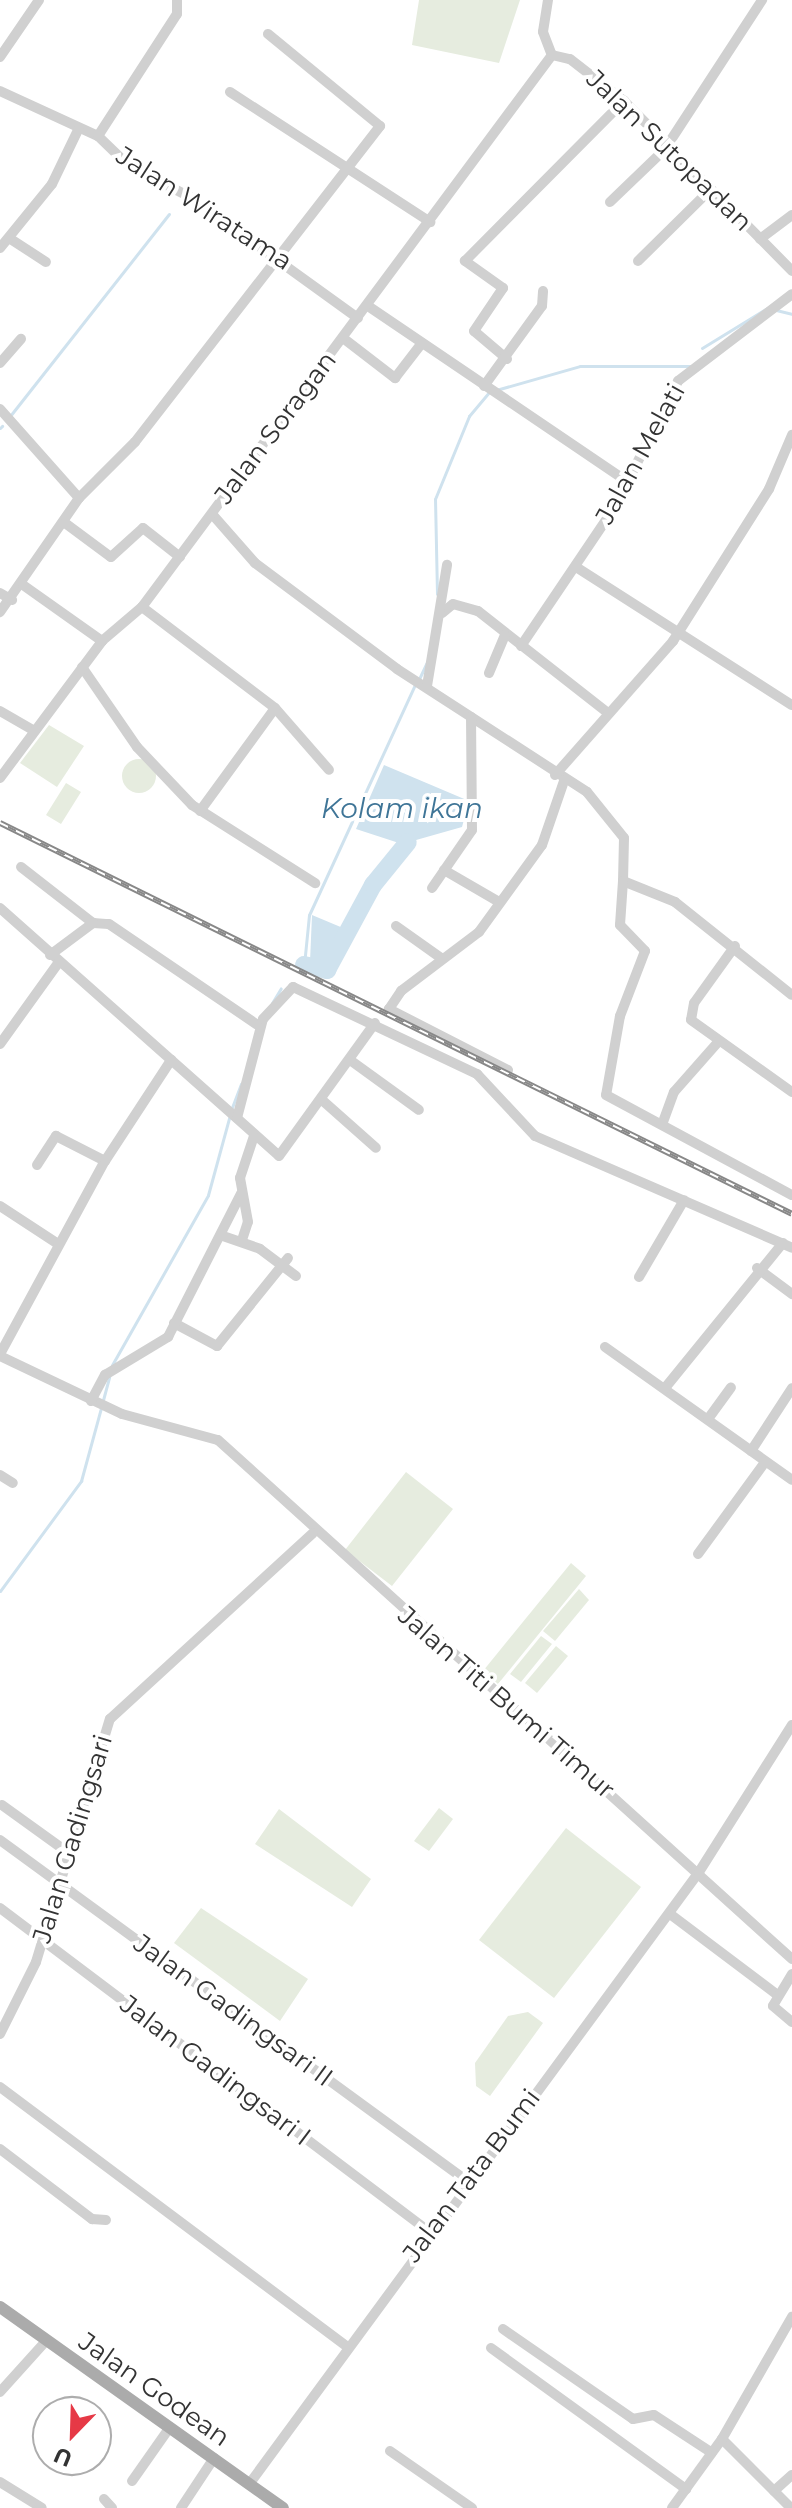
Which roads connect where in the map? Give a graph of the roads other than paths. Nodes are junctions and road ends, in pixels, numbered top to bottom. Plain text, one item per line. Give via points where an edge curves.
1 (39, 0) edge
2 (177, 0) edge
3 (548, 0) edge
4 (762, 0) edge
5 (268, 34) dead end
6 (552, 55) junction
7 (0, 57) edge
8 (0, 91) edge
9 (230, 92) dead end
10 (624, 101) junction
11 (676, 126) junction
12 (79, 128) junction
13 (653, 129) junction
14 (98, 136) junction
15 (665, 149) junction
16 (350, 171) junction
17 (709, 191) junction
18 (610, 202) dead end
19 (792, 215) edge
20 (430, 222) junction
21 (9, 238) junction
22 (760, 239) junction
23 (0, 248) edge
24 (282, 258) junction
25 (638, 261) dead end
26 (46, 262) dead end
27 (792, 271) edge
28 (543, 291) dead end
29 (792, 294) edge
30 (368, 306) junction
31 (358, 318) junction
32 (343, 338) junction
33 (21, 339) dead end
34 (422, 343) junction
35 (507, 359) junction
36 (0, 363) edge
37 (486, 386) junction
38 (0, 409) edge
39 (792, 435) edge
40 (628, 482) junction
41 (79, 498) junction
42 (212, 514) junction
43 (65, 523) junction
44 (180, 557) junction
45 (447, 565) dead end
46 (576, 567) junction
47 (23, 585) junction
48 (0, 593) edge
49 (12, 600) junction
50 (142, 607) junction
51 (0, 612) edge
52 (442, 613) junction
53 (678, 632) junction
54 (505, 635) junction
55 (102, 641) junction
56 (521, 646) junction
57 (82, 667) junction
58 (489, 673) dead end
59 (419, 683) junction
60 (792, 705) edge
61 (275, 708) junction
62 (0, 711) edge
63 (608, 713) junction
64 (471, 717) junction
65 (34, 731) junction
66 (329, 770) dead end
67 (0, 778) edge
68 (560, 778) junction
69 (200, 811) junction
70 (21, 867) dead end
71 (444, 870) junction
72 (623, 881) junction
73 (315, 883) dead end
74 (432, 888) dead end
75 (499, 902) junction
76 (0, 908) edge
77 (93, 923) junction
78 (396, 926) dead end
79 (735, 946) junction
80 (441, 958) junction
81 (55, 959) junction
82 (792, 995) edge
83 (375, 1023) junction
84 (256, 1024) dead end
85 (719, 1041) junction
86 (0, 1044) edge
87 (171, 1060) junction
88 (350, 1060) junction
89 (508, 1070) dead end
90 (792, 1092) edge
91 (322, 1100) junction
92 (419, 1110) dead end
93 (233, 1113) junction
94 (663, 1122) junction
95 (254, 1136) junction
96 (376, 1148) dead end
97 (105, 1161) junction
98 (37, 1165) dead end
99 (241, 1194) junction
100 (792, 1195) edge
101 (684, 1200) junction
102 (0, 1206) edge
103 (223, 1236) junction
104 (242, 1240) junction
105 (58, 1244) junction
106 (787, 1245) edge
107 (286, 1262) junction
108 (757, 1268) junction
109 (296, 1276) dead end
110 (639, 1277) dead end
111 (792, 1294) edge
112 (174, 1323) junction
113 (605, 1347) dead end
114 (0, 1355) edge
115 (731, 1387) dead end
116 (665, 1388) junction
117 (792, 1388) edge
118 (93, 1402) junction
119 (708, 1419) junction
120 (751, 1451) junction
121 (765, 1462) junction
122 (0, 1475) edge
123 (792, 1480) edge
124 (13, 1483) dead end
125 (313, 1533) junction
126 (698, 1554) dead end
127 (792, 1725) edge
128 (2, 1805) dead end
129 (0, 1840) edge
130 (70, 1854) junction
131 (699, 1872) junction
132 (62, 1886) junction
133 (0, 1908) edge
134 (670, 1914) junction
135 (42, 1939) junction
136 (792, 1959) edge
137 (792, 1974) edge
138 (776, 1994) junction
139 (792, 2022) edge
140 (0, 2034) edge
141 (0, 2087) edge
142 (0, 2149) edge
143 (467, 2181) junction
144 (106, 2220) dead end
145 (431, 2233) junction
146 (0, 2307) edge
147 (792, 2317) edge
148 (503, 2329) dead end
149 (787, 2336) edge
150 (46, 2341) junction
151 (346, 2346) junction
152 (491, 2348) dead end
153 (0, 2392) edge
154 (170, 2427) junction
155 (722, 2439) junction
156 (390, 2451) dead end
157 (712, 2453) junction
158 (214, 2458) junction
159 (792, 2475) edge
160 (132, 2481) dead end
161 (0, 2482) edge
162 (250, 2483) junction
163 (686, 2489) junction
164 (774, 2491) junction
165 (104, 2499) dead end
166 (42, 2508) edge
167 (112, 2508) edge
168 (181, 2508) edge
169 (283, 2508) edge
170 (472, 2508) edge
171 (672, 2508) edge
172 (791, 2508) edge

1 - 7 street
2 - 14 street via 177,14
3 - 6 street via 543,32
4 - 11 street
5 - 16 street via 380,126
6 - 10 street, Jalan Sutopadan via 570,59
6 - 20 street, Jalan Soragan
8 - 12 street, Jalan Wiratama
9 - 16 street
10 - 13 street, Jalan Sutopadan
10 - 35 street via 465,261 503,288 474,331
11 - 13 street
11 - 15 street
12 - 14 street, Jalan Wiratama
12 - 21 street via 52,184
13 - 15 street, Jalan Sutopadan
14 - 24 street, Jalan Wiratama via 129,166
15 - 17 street, Jalan Sutopadan
15 - 18 street
16 - 20 street
16 - 24 street
17 - 22 street, Jalan Sutopadan
17 - 25 street
19 - 22 street
20 - 30 street, Jalan Soragan
21 - 23 street
21 - 26 street
22 - 27 street, Jalan Sutopadan
24 - 31 street, Jalan Wiratama
24 - 41 street via 135,442
28 - 35 street via 542,306
29 - 40 street, Jalan Melati via 678,381
30 - 31 street, Jalan Soragan
30 - 34 street
31 - 32 street, Jalan Soragan
32 - 34 street via 395,378
32 - 42 street, Jalan Soragan
33 - 36 street
34 - 37 street
35 - 37 street
37 - 40 street
38 - 41 street
39 - 53 street via 769,489
40 - 46 street, Jalan Melati
41 - 43 street
42 - 44 street, Jalan Soragan
42 - 59 street via 255,563
43 - 44 street via 111,557 144,528
43 - 47 street
44 - 50 street, Jalan Soragan
45 - 52 street
46 - 53 street
46 - 56 street, Jalan Melati
47 - 49 street
47 - 55 street
48 - 49 street
49 - 51 street
50 - 55 street, Jalan Soragan
50 - 61 street
52 - 54 street via 448,604 465,605
52 - 59 street
53 - 60 street
53 - 63 street
54 - 56 street
54 - 58 street
55 - 57 street, Jalan Soragan
56 - 63 street
57 - 65 street, Jalan Soragan
57 - 69 street via 170,782
59 - 64 street
61 - 66 street via 296,738 329,761
61 - 69 street
62 - 65 street
63 - 68 street
64 - 68 street
64 - 71 street via 472,830
65 - 67 street, Jalan Soragan
68 - 72 street via 587,792 620,831
68 - 75 street via 551,828
69 - 73 street
70 - 77 street
71 - 74 street
71 - 75 street
72 - 79 street via 675,902
72 - 94 street via 620,925 645,951 620,1016 605,1091
75 - 80 street via 474,938
76 - 81 street
77 - 81 street
77 - 84 street via 109,924
78 - 80 street
79 - 82 street
79 - 85 street via 690,1012 693,1023
80 - 89 street via 389,1009
81 - 86 street
81 - 87 street
83 - 88 street
83 - 93 street via 293,987 263,1019
83 - 101 street via 477,1074 535,1136
85 - 90 street
85 - 94 street via 674,1092
87 - 93 street
87 - 97 street
88 - 91 street
88 - 92 street
91 - 95 street via 282,1156
91 - 96 street
93 - 95 street
94 - 100 street
95 - 99 street
97 - 98 street via 56,1136
97 - 105 street
99 - 103 street
99 - 104 street via 248,1222
101 - 106 street
101 - 110 street
102 - 105 street
103 - 104 street
103 - 112 street
104 - 107 street
105 - 114 street
106 - 108 street
107 - 109 street
107 - 112 street via 217,1346
108 - 111 street
108 - 116 street
112 - 118 street via 158,1346 110,1370
113 - 116 street
114 - 118 street, Jalan Titi Bumi Timur
115 - 119 street
116 - 119 street
117 - 120 street
118 - 125 street, Jalan Titi Bumi Timur via 218,1440
119 - 120 street
120 - 121 street
121 - 123 street
121 - 126 street
122 - 124 street
125 - 130 street, Jalan Gadingsari via 110,1719
125 - 131 street, Jalan Titi Bumi Timur
127 - 131 street, Jalan Tata Bumi
128 - 130 street
129 - 132 street, Jalan Gadingsari II
130 - 132 street, Jalan Gadingsari
131 - 134 street, Jalan Tata Bumi
131 - 136 street, Jalan Titi Bumi Timur
132 - 135 street, Jalan Gadingsari
132 - 143 street, Jalan Gadingsari II
133 - 135 street, Jalan Gadingsari I
134 - 138 street
134 - 143 street, Jalan Tata Bumi
135 - 140 street, Jalan Gadingsari
135 - 145 street, Jalan Gadingsari I
137 - 138 street
138 - 139 street via 773,2006
141 - 151 street
142 - 144 street via 92,2219
143 - 145 street, Jalan Tata Bumi
145 - 151 street, Jalan Tata Bumi
146 - 150 main road, Jalan Godean
147 - 149 street
148 - 157 street via 633,2419 654,2415
149 - 155 street
150 - 153 street
150 - 154 main road, Jalan Godean
151 - 162 street, Jalan Tata Bumi
152 - 163 street
154 - 158 main road, Jalan Godean
154 - 160 street
155 - 157 street
155 - 164 street
156 - 170 street
157 - 163 street
158 - 162 main road, Jalan Godean
158 - 168 street
159 - 164 street
161 - 166 street
162 - 169 main road, Jalan Godean
163 - 171 street
164 - 172 street
165 - 167 street

